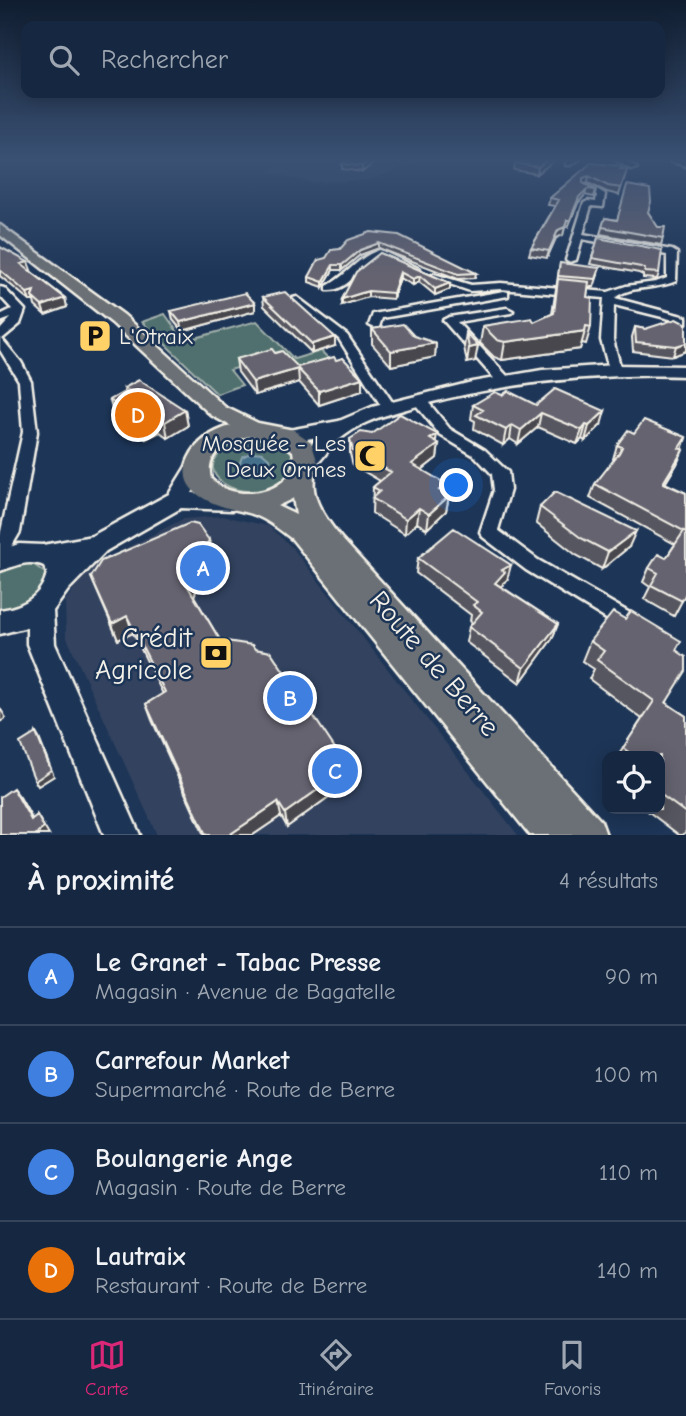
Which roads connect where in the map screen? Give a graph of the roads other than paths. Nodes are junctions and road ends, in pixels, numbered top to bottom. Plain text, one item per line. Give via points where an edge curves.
1 (602, 198) edge
2 (0, 229) edge
3 (579, 236) junction
4 (571, 260) dead end
5 (331, 288) dead end
6 (0, 290) edge
7 (533, 297) dead end
8 (610, 298) junction
9 (297, 300) edge
10 (432, 305) junction
11 (19, 310) junction
12 (506, 310) dead end
13 (0, 319) edge
14 (449, 320) junction
15 (686, 320) edge
16 (375, 325) edge
17 (0, 336) edge
18 (2, 349) edge
19 (615, 369) junction
20 (686, 371) edge
21 (504, 381) junction
22 (190, 388) junction
23 (419, 400) junction
24 (390, 409) junction
25 (343, 426) junction
26 (253, 429) junction
27 (290, 436) junction
28 (203, 455) junction
29 (304, 470) junction
30 (177, 500) junction
31 (241, 502) junction
32 (11, 532) junction
33 (97, 544) junction
34 (0, 551) edge
35 (36, 553) junction
36 (0, 561) edge
37 (59, 582) junction
38 (40, 607) junction
39 (4, 622) edge
40 (639, 629) edge
41 (41, 644) junction
42 (122, 835) edge
43 (555, 835) edge
44 (587, 835) edge

1 - 3 street via 600,205 588,203
2 - 22 main road via 118,320
3 - 4 street
3 - 8 street via 672,253 672,279 663,285 628,286
5 - 8 street via 344,283 360,261 380,253 455,285 539,288
6 - 11 street
7 - 10 street via 500,293
8 - 15 street
8 - 19 street via 605,343
9 - 24 street via 343,337
10 - 14 street
10 - 16 street via 377,316
11 - 13 street
11 - 17 street via 16,322
12 - 14 street
14 - 21 street
18 - 32 street via 25,381 30,432
19 - 20 street
19 - 21 street
21 - 23 street
22 - 26 main road via 229,418
22 - 28 main road via 212,434
23 - 24 street
23 - 40 street via 445,432 480,453 500,472 502,491 489,532 532,565
24 - 25 street
25 - 27 street
25 - 29 street
26 - 27 main road
26 - 28 main road via 222,437
27 - 29 main road via 303,446
28 - 30 street
28 - 31 main road via 197,477 204,488
29 - 31 main road via 279,495
29 - 44 main road, Route de Berre via 308,513 331,545
30 - 31 street
30 - 33 street
31 - 43 main road, Route de Berre via 287,521 301,532
32 - 34 street
32 - 35 street
33 - 35 street
33 - 37 street
35 - 36 street
35 - 37 street via 58,565
37 - 38 street
38 - 39 street
38 - 41 street
39 - 41 street
41 - 42 street

